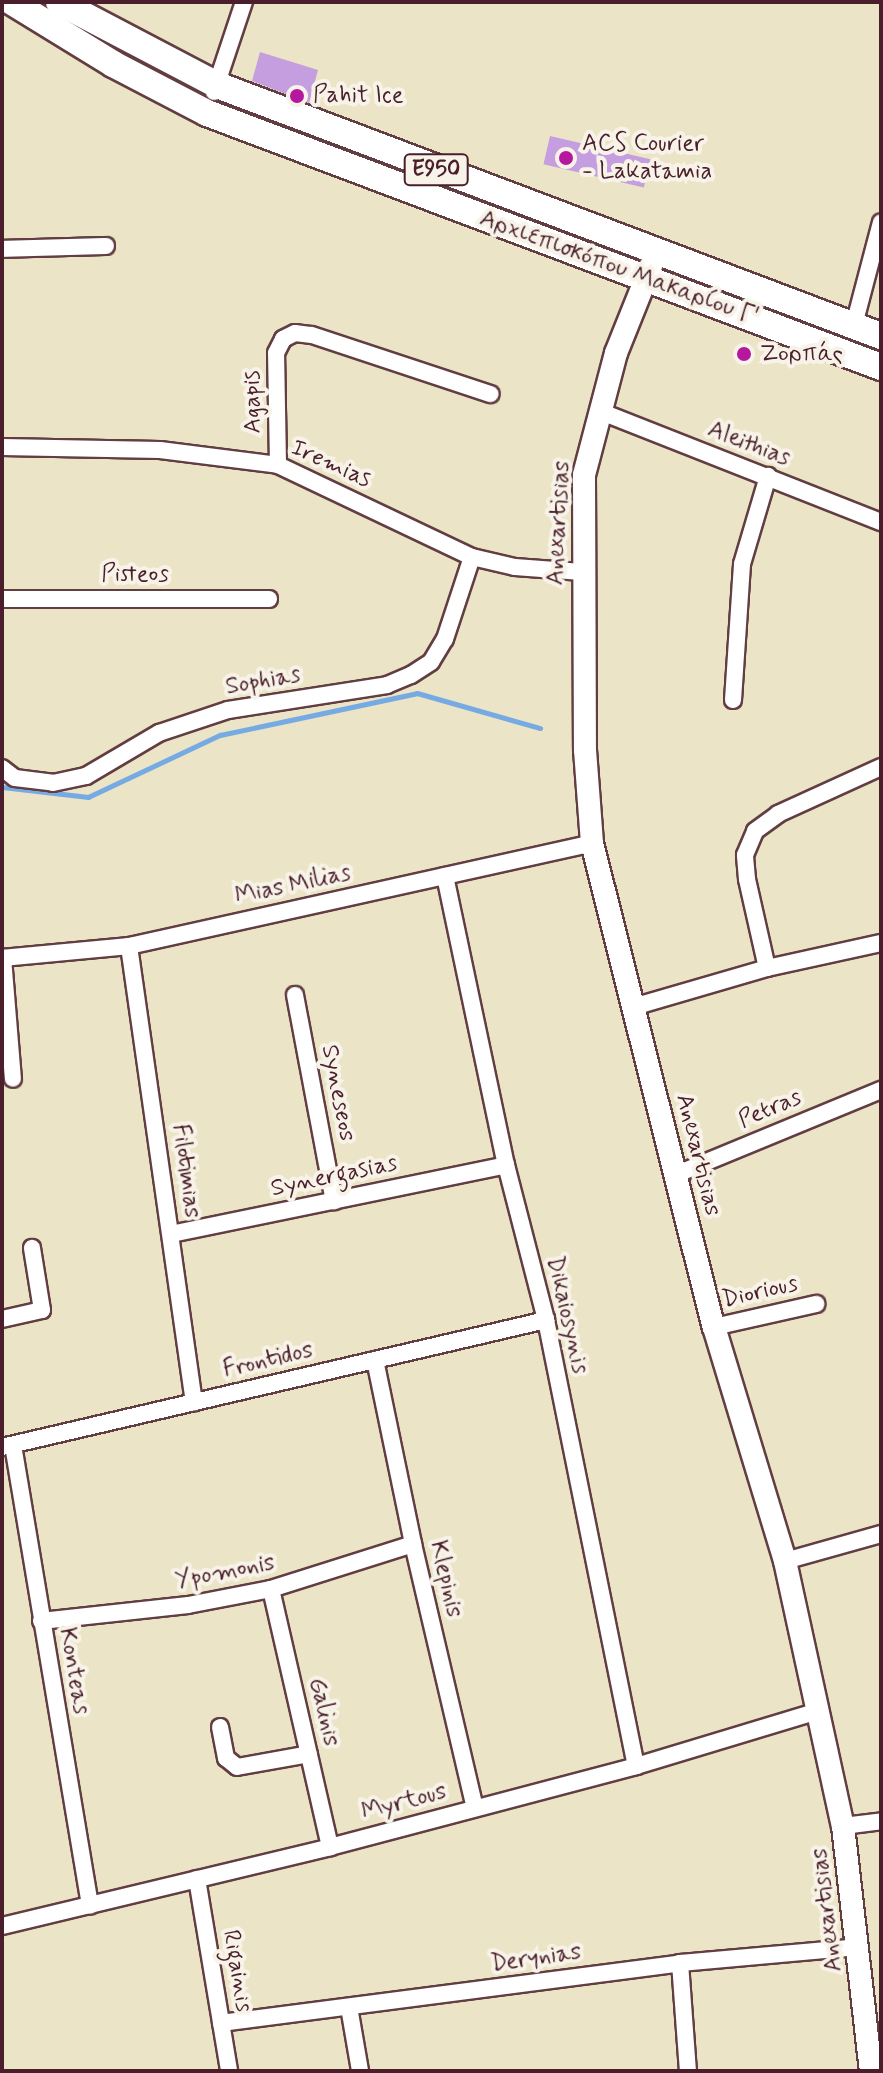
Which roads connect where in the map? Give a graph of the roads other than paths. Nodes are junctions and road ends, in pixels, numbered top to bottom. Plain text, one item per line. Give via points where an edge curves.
1 (12, 2) edge
2 (59, 2) edge
3 (244, 2) edge
4 (217, 85) junction
5 (207, 113) junction
6 (881, 222) edge
7 (106, 246) dead end
8 (2, 249) edge
9 (657, 251) junction
10 (646, 278) junction
11 (854, 325) junction
12 (881, 336) edge
13 (881, 367) edge
14 (490, 394) dead end
15 (599, 411) junction
16 (2, 447) edge
17 (278, 465) junction
18 (768, 476) junction
19 (881, 522) edge
20 (472, 557) junction
21 (582, 572) junction
22 (2, 599) edge
23 (269, 599) dead end
24 (733, 700) dead end
25 (881, 767) edge
26 (2, 768) edge
27 (592, 843) junction
28 (445, 876) junction
29 (881, 943) edge
30 (129, 946) junction
31 (2, 958) edge
32 (767, 968) junction
33 (295, 995) dead end
34 (633, 1007) junction
35 (13, 1079) dead end
36 (881, 1090) edge
37 (506, 1165) junction
38 (677, 1174) junction
39 (334, 1201) junction
40 (171, 1234) junction
41 (32, 1248) dead end
42 (816, 1304) dead end
43 (2, 1319) edge
44 (546, 1320) junction
45 (714, 1327) junction
46 (375, 1360) junction
47 (194, 1402) junction
48 (7, 1446) edge
49 (881, 1534) edge
50 (413, 1544) junction
51 (785, 1561) junction
52 (271, 1589) junction
53 (41, 1621) junction
54 (815, 1712) junction
55 (220, 1727) dead end
56 (309, 1754) junction
57 (636, 1766) junction
58 (475, 1808) junction
59 (881, 1821) edge
60 (843, 1826) junction
61 (330, 1847) junction
62 (197, 1879) junction
63 (90, 1906) junction
64 (2, 1926) edge
65 (858, 1947) junction
66 (680, 1963) junction
67 (349, 2007) junction
68 (221, 2023) junction
69 (875, 2034) edge
70 (229, 2071) edge
71 (360, 2071) edge
72 (688, 2071) edge
73 (871, 2071) edge

1 - 5 main road, Αρχιεπισκόπου Μακαρίου Γ' / E950
2 - 4 main road, Αρχιεπισκόπου Μακαρίου Γ' / E950
3 - 4 street
4 - 5 street
4 - 9 main road, Αρχιεπισκόπου Μακαρίου Γ' / E950
5 - 10 main road, Αρχιεπισκόπου Μακαρίου Γ' / E950
6 - 11 street
7 - 8 street
9 - 10 street, Anexartisias
9 - 11 main road, Αρχιεπισκόπου Μακαρίου Γ' / E950
10 - 13 main road, Αρχιεπισκόπου Μακαρίου Γ' / E950
10 - 15 street, Anexartisias
11 - 12 main road, Αρχιεπισκόπου Μακαρίου Γ' / E950
14 - 17 street, Agapis via 295,333 283,339 276,353
15 - 18 street, Aleithias
15 - 21 street, Anexartisias via 584,475
16 - 17 street, Iremias via 160,450
17 - 20 street, Iremias
18 - 19 street, Aleithias
18 - 24 street via 742,564
20 - 21 street, Iremias via 515,567
20 - 26 street, Sophias via 445,639 431,662 411,675 387,685 228,710 159,733 86,776 53,783 15,778
21 - 27 street, Anexartisias
22 - 23 street, Pisteos
25 - 32 street via 778,814 755,831 745,855 747,879
27 - 28 street, Mias Milias
27 - 34 street, Anexartisias
28 - 30 street, Mias Milias
28 - 37 street, Dikaiosynis
29 - 32 street
30 - 31 street, Mias Milias
30 - 40 street, Filotimias
31 - 35 street
32 - 34 street
33 - 39 street, Syneseos
34 - 38 street, Anexartisias
36 - 38 street, Petras
37 - 39 street, Synergasias
37 - 44 street, Dikaiosynis
38 - 45 street, Anexartisias
39 - 40 street, Synergasias
40 - 47 street, Filotimias
41 - 43 street via 42,1310
42 - 45 street, Diorious
44 - 46 street, Frontidos
44 - 57 street, Dikaiosynis
45 - 51 street, Anexartisias
46 - 47 street, Frontidos
46 - 50 street, Klepinis
47 - 48 street, Frontidos
48 - 53 street, Konteas
49 - 51 street
50 - 52 street, Ypomonis
50 - 58 street, Klepinis
51 - 54 street, Anexartisias
52 - 53 street, Ypomonis via 188,1605
52 - 56 street, Galinis
53 - 63 street, Konteas
54 - 57 street, Myrtous
54 - 60 street, Anexartisias
55 - 56 street via 226,1758 237,1767
56 - 61 street, Galinis
57 - 58 street, Myrtous
58 - 61 street, Myrtous
59 - 60 street
60 - 65 street, Anexartisias
61 - 62 street, Myrtous
62 - 63 street, Myrtous
62 - 68 street, Rigainis
63 - 64 street, Myrtous
65 - 66 street, Derynias
65 - 69 street, Anexartisias
66 - 67 street, Derynias
66 - 72 street
67 - 68 street, Derynias
67 - 71 street
68 - 70 street, Rigainis
69 - 73 street, Anexartisias

